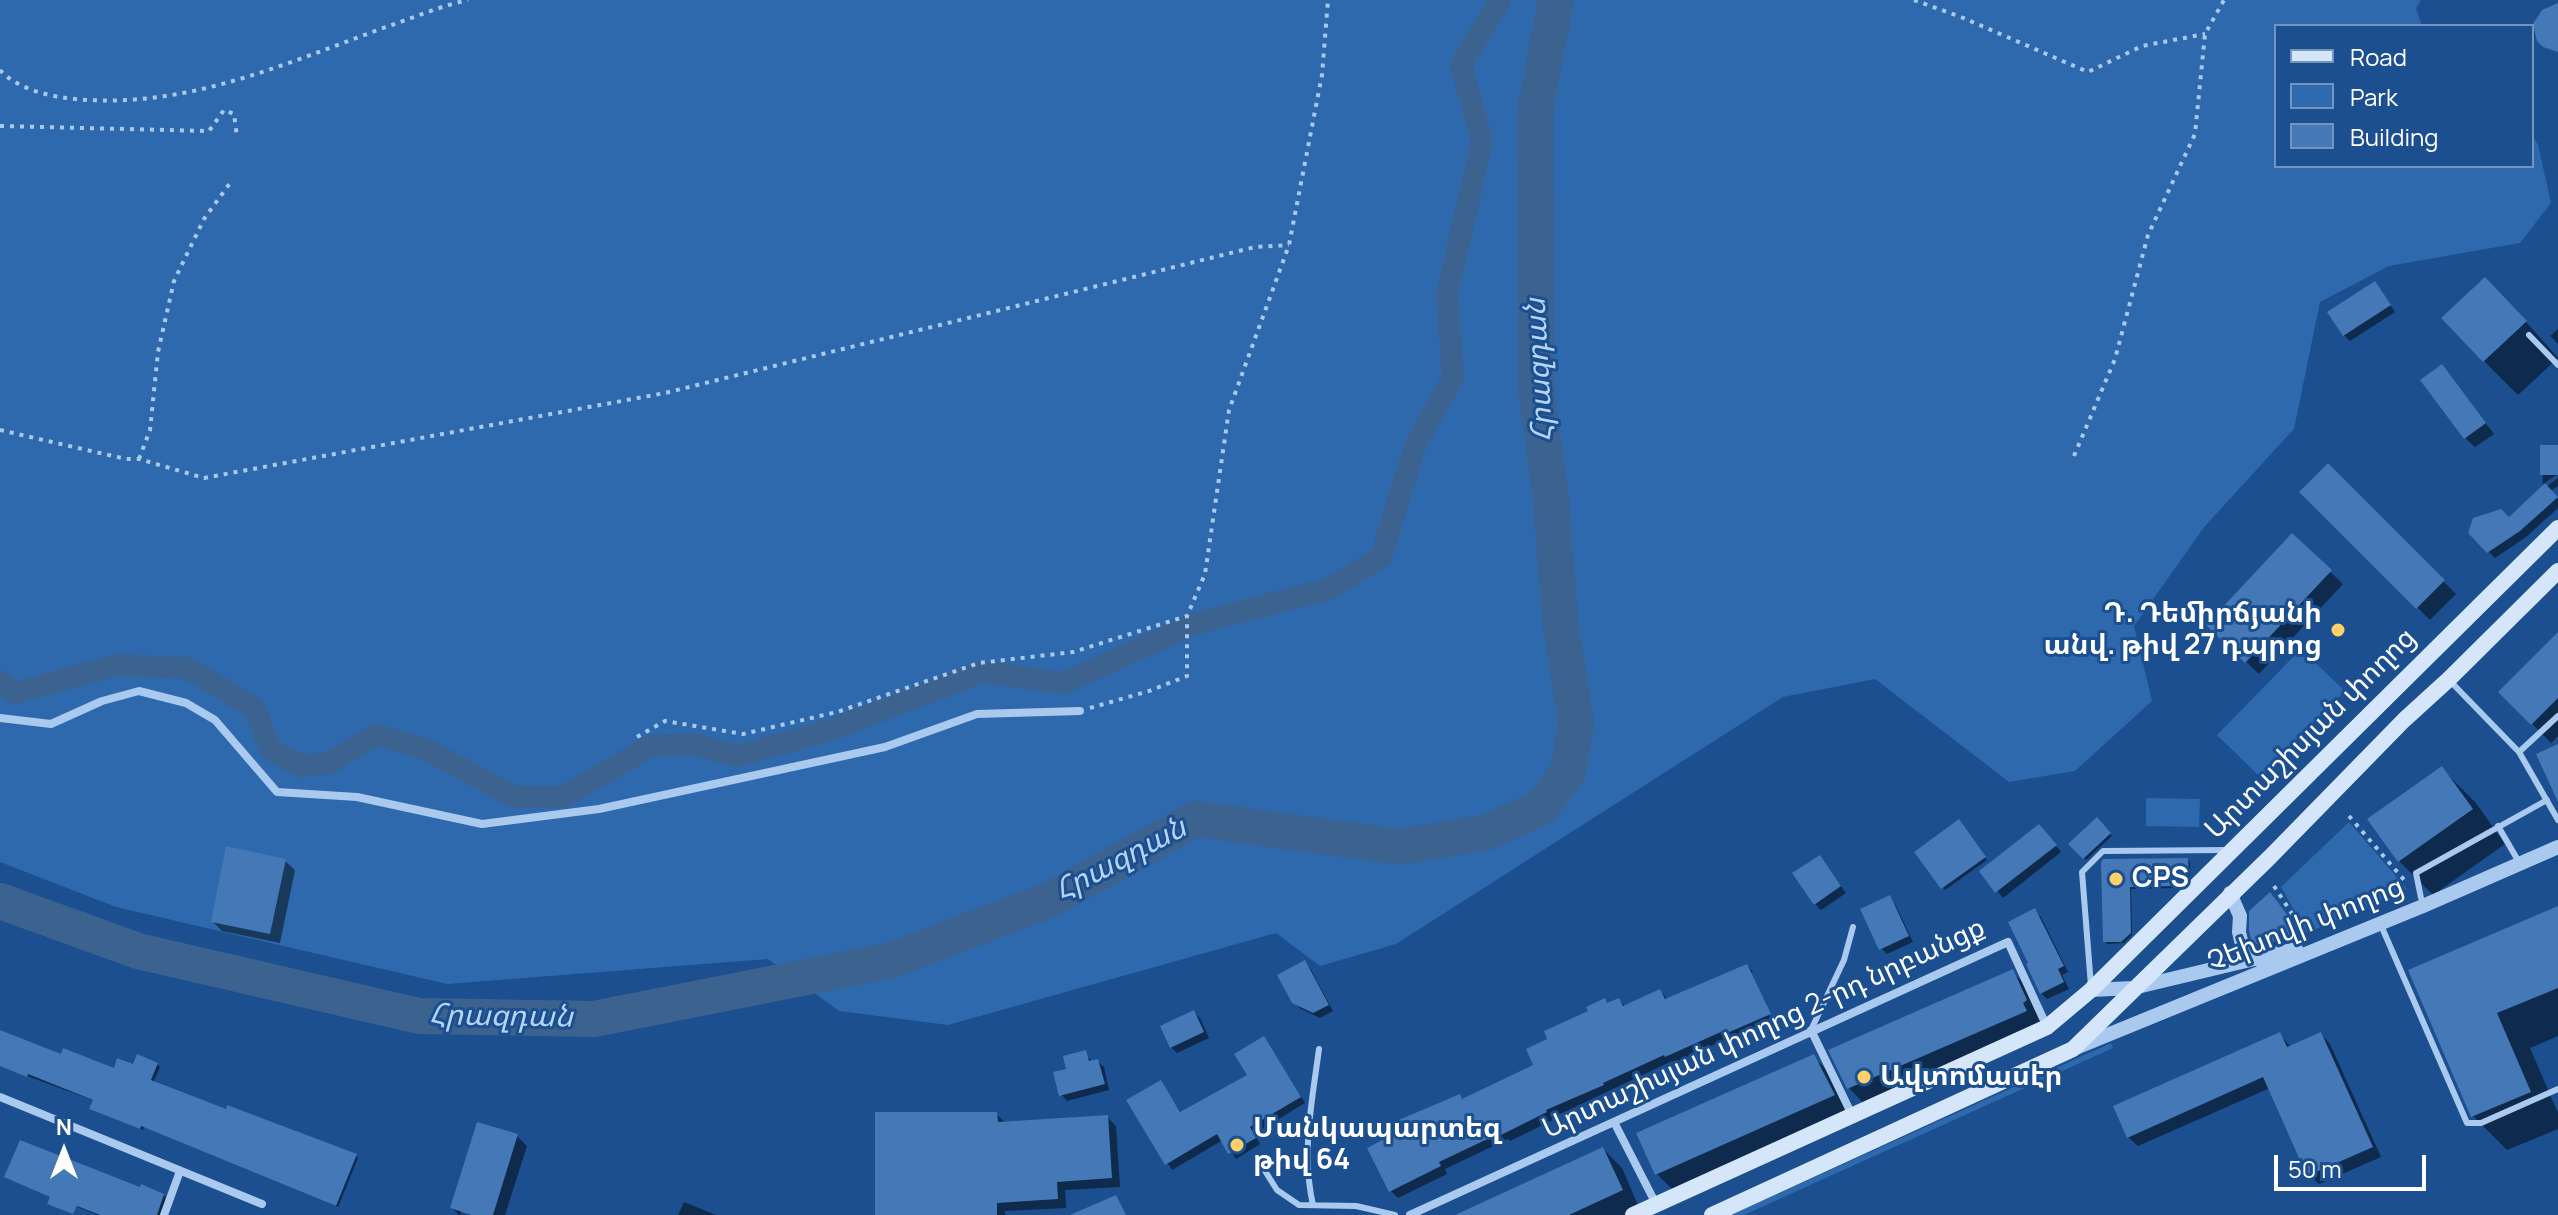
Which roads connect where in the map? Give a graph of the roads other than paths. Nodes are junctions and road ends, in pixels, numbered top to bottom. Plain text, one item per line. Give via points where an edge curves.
1 (2529, 335) dead end
2 (2558, 365) edge
3 (2558, 528) edge
4 (2558, 571) edge
5 (2449, 679) junction
6 (1080, 711) road end
7 (2558, 716) edge
8 (0, 718) edge
9 (2558, 725) edge
10 (2541, 733) junction
11 (2519, 752) junction
12 (2547, 800) junction
13 (2558, 820) edge
14 (2498, 826) junction
15 (2558, 838) edge
16 (2558, 847) edge
17 (2232, 849) junction
18 (2516, 857) junction
19 (2230, 893) junction
20 (2417, 895) junction
21 (2380, 923) junction
22 (1853, 927) dead end
23 (2260, 960) junction
24 (2133, 988) junction
25 (2091, 990) junction
26 (2047, 1027) junction
27 (1811, 1030) junction
28 (1319, 1049) dead end
29 (2073, 1049) junction
30 (2558, 1089) edge
31 (0, 1097) edge
32 (1852, 1116) junction
33 (1614, 1122) junction
34 (1260, 1163) dead end
35 (180, 1171) junction
36 (262, 1204) dead end
37 (1313, 1205) junction
38 (1656, 1205) junction
39 (164, 1215) edge
40 (1395, 1215) edge
41 (1410, 1215) edge
42 (1633, 1215) edge
43 (1712, 1215) edge

1 - 2 lane
3 - 17 main road, Արտաշիսյան փողոց
4 - 5 main road, Արտաշիսյան փողոց
5 - 11 lane
5 - 19 main road, Արտաշիսյան փողոց
6 - 8 street via 977,714 885,747 599,809 482,824 357,797 277,792 215,720 186,703 139,691 51,724
7 - 10 lane
9 - 10 lane
10 - 11 lane
11 - 12 lane
12 - 13 lane
12 - 14 lane
14 - 18 lane
14 - 20 lane via 2416,873
15 - 18 street, Չեխովի փողոց
16 - 21 street, Չեխովի փողոց
17 - 25 main road, Արտաշիսյան փողոց
17 - 25 lane via 2103,851 2082,872
18 - 20 street, Չեխովի փողոց
19 - 23 street via 2240,916 2242,945
19 - 24 main road, Արտաշիսյան փողոց
20 - 23 street, Չեխովի փողոց via 2295,950
21 - 29 street, Չեխովի փողոց
21 - 30 lane via 2467,1123 2481,1123
22 - 27 lane via 1844,960
23 - 24 street, Չեխովի փողոց
24 - 25 street, Չեխովի փողոց
24 - 29 main road, Արտաշիսյան փողոց
25 - 26 main road, Արտաշիսյան փողոց
26 - 27 street, Արտաշիսյան փողոց 2-րդ նրբանցք via 2008,942
26 - 32 main road, Արտաշիսյան փողոց
27 - 32 street
27 - 33 street, Արտաշիսյան փողոց 2-րդ նրբանցք
28 - 37 lane via 1307,1137
29 - 43 main road, Արտաշիսյան փողոց
31 - 35 street
32 - 38 main road, Արտաշիսյան փողոց
33 - 38 street
33 - 41 street, Արտաշիսյան փողոց 2-րդ նրբանցք
34 - 37 lane via 1290,1201
35 - 36 street
35 - 39 street
37 - 40 lane via 1356,1206
38 - 42 main road, Արտաշիսյան փողոց

